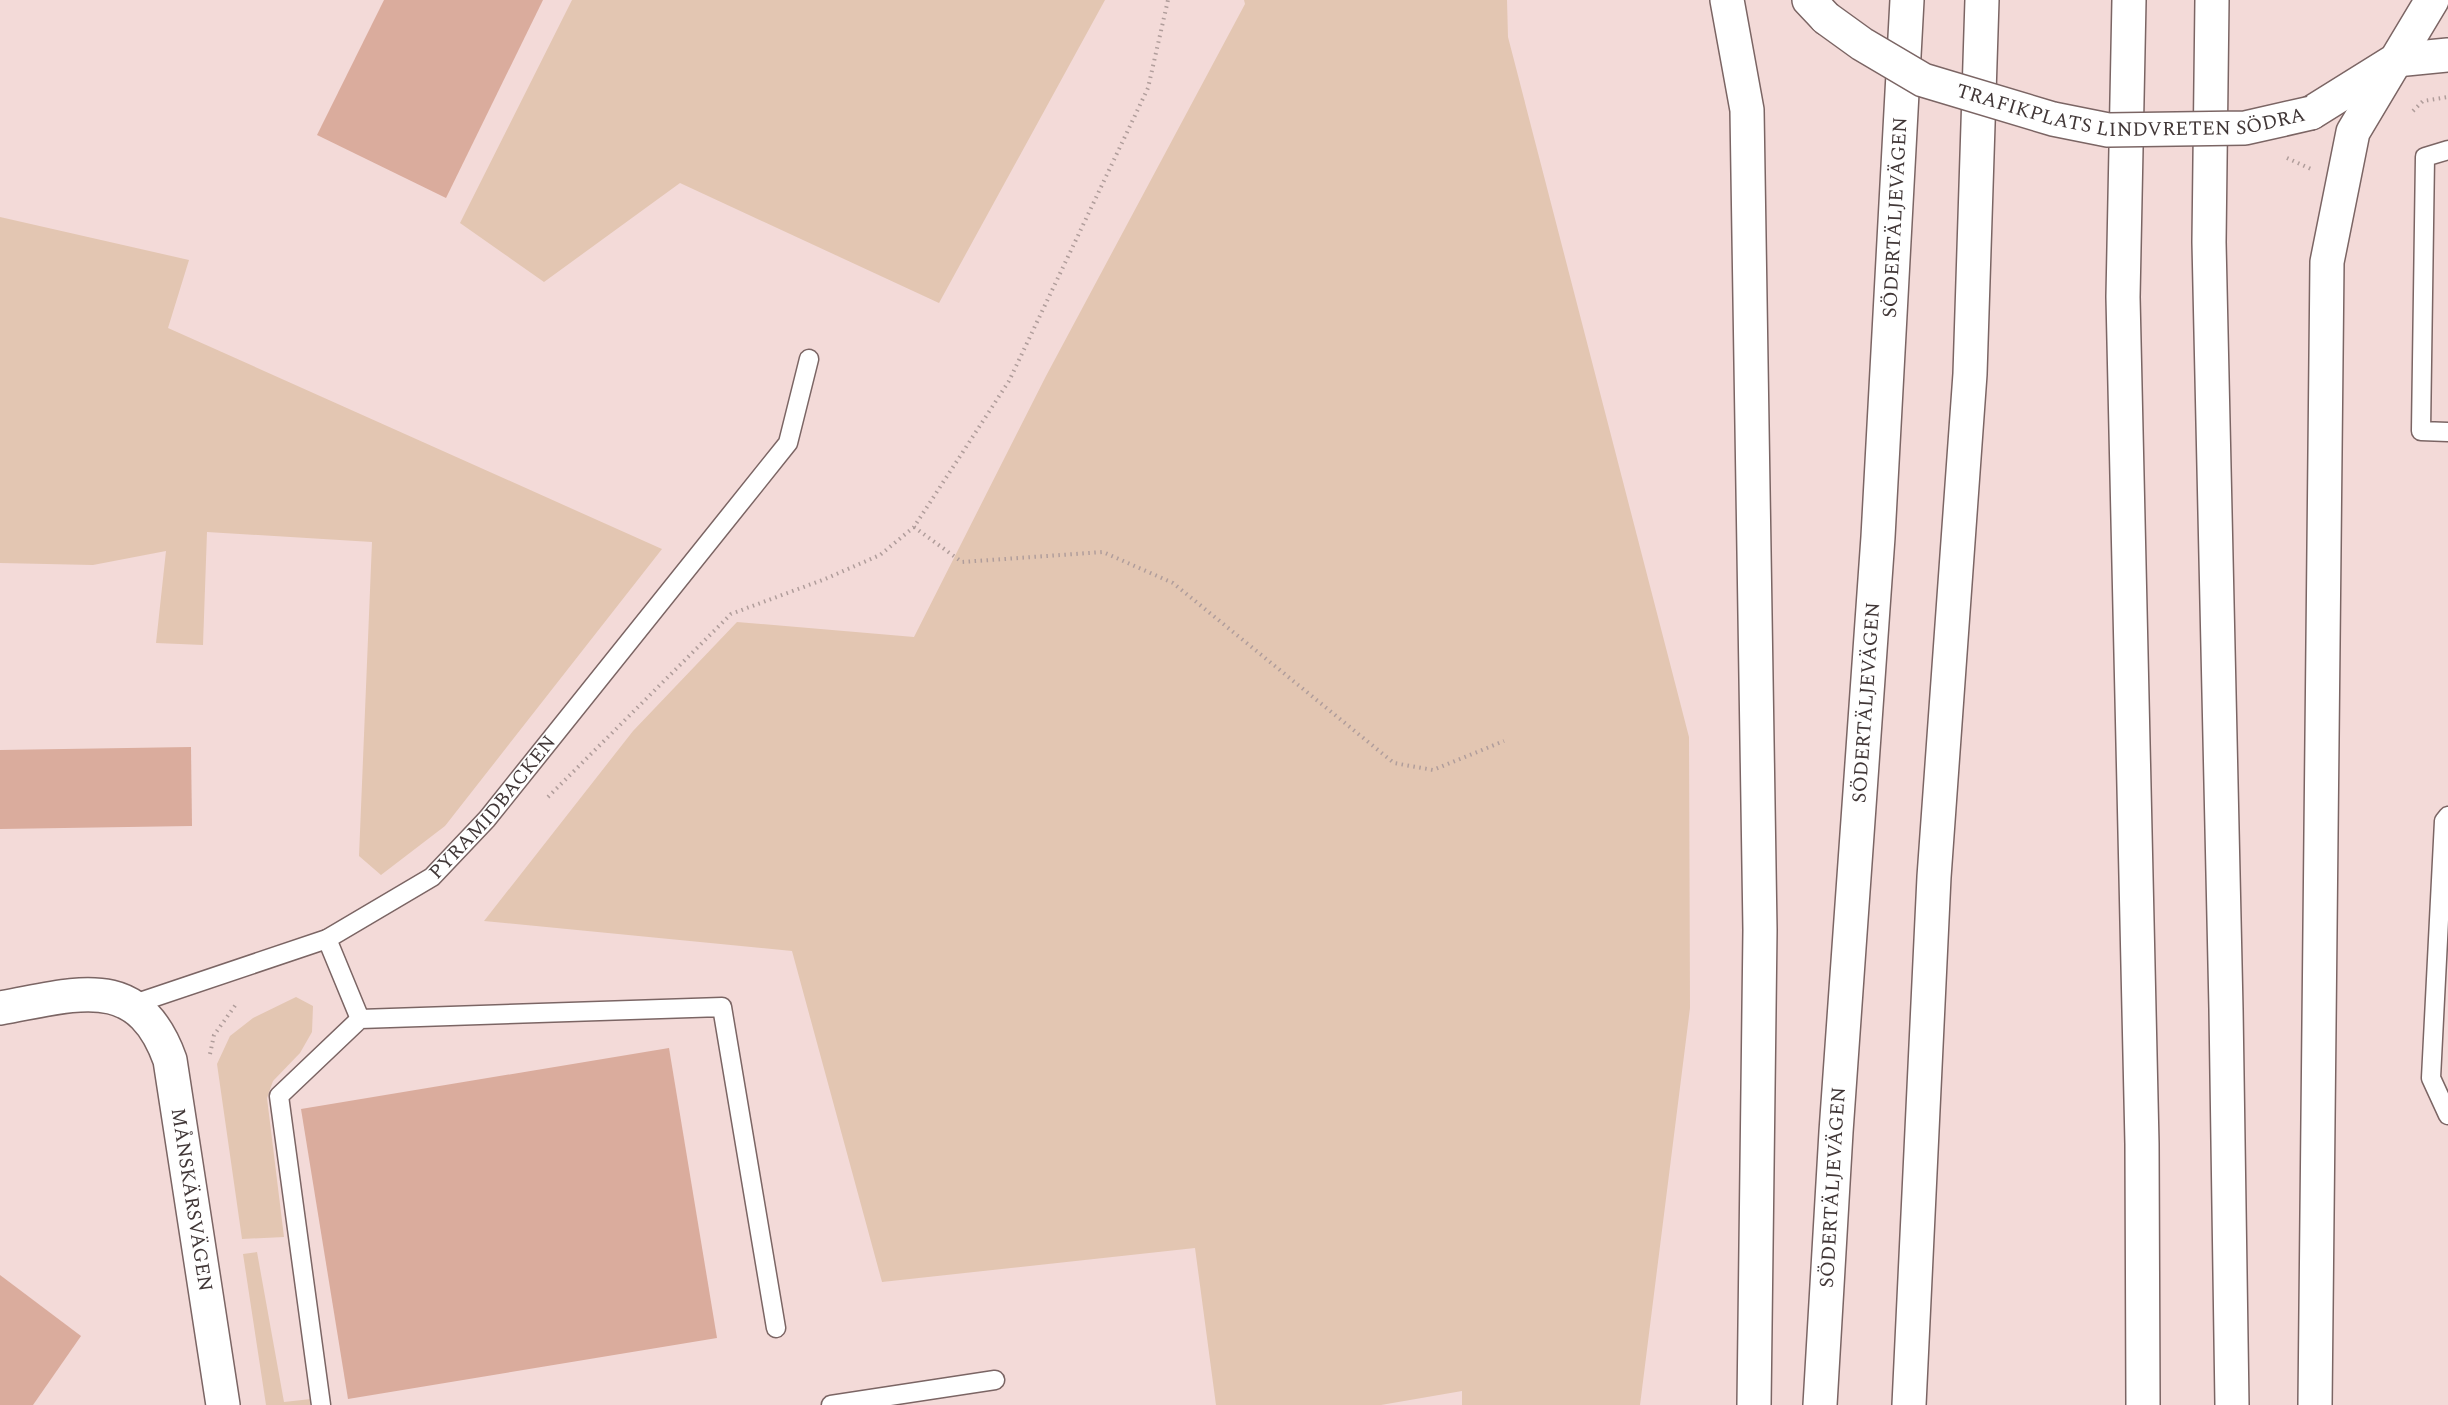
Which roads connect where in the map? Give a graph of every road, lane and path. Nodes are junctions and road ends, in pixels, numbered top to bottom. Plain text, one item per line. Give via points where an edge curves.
1 (1168, 0) edge
2 (1727, 0) edge
3 (1907, 0) edge
4 (1982, 0) edge
5 (2129, 0) edge
6 (2212, 0) edge
7 (2432, 0) edge
8 (1817, 9) edge
9 (2448, 55) edge
10 (2396, 60) junction
11 (2448, 150) edge
12 (809, 359) dead end
13 (2448, 432) edge
14 (914, 527) junction
15 (1504, 741) dead end
16 (541, 803) dead end
17 (2448, 816) edge
18 (327, 939) junction
19 (239, 1001) dead end
20 (134, 1004) junction
21 (0, 1008) edge
22 (360, 1019) junction
23 (210, 1056) dead end
24 (2448, 1115) edge
25 (776, 1328) dead end
26 (995, 1380) dead end
27 (223, 1405) edge
28 (321, 1405) edge
29 (831, 1405) edge
30 (1754, 1405) edge
31 (1820, 1405) edge
32 (1908, 1405) edge
33 (2143, 1405) edge
34 (2232, 1405) edge
35 (2315, 1405) edge

1 - 14 path via 1148,88 1010,381
2 - 30 main road via 1748,110 1760,930
3 - 31 main road, SÖDERTÄLJEVÄGEN via 1881,502
4 - 32 main road via 1970,374 1934,878
5 - 33 main road via 2123,297 2142,1144
6 - 34 main road via 2209,242
7 - 10 main road, TRAFIKPLATS LINDVRETEN SÖDRA
8 - 10 main road, TRAFIKPLATS LINDVRETEN SÖDRA, bridge via 1862,44 1923,80 2053,119 2108,130 2245,128 2310,113
9 - 10 main road
10 - 35 main road via 2353,132 2327,262
11 - 13 lane via 2425,157 2421,430
12 - 18 lane, PYRAMIDBACKEN via 788,443 487,819 432,877
14 - 15 path via 962,562 1103,552 1173,583 1394,763 1433,770
14 - 16 path via 880,555 730,614
17 - 24 lane via 2444,821 2431,1078
18 - 20 lane, PYRAMIDBACKEN
18 - 22 lane
19 - 23 path via 214,1035
20 - 21 main road via 108,996 80,994
20 - 27 main road, MÅNSKÄRSVÄGEN via 157,1030 170,1060
22 - 25 lane via 722,1006
22 - 28 lane via 279,1096
26 - 29 lane

